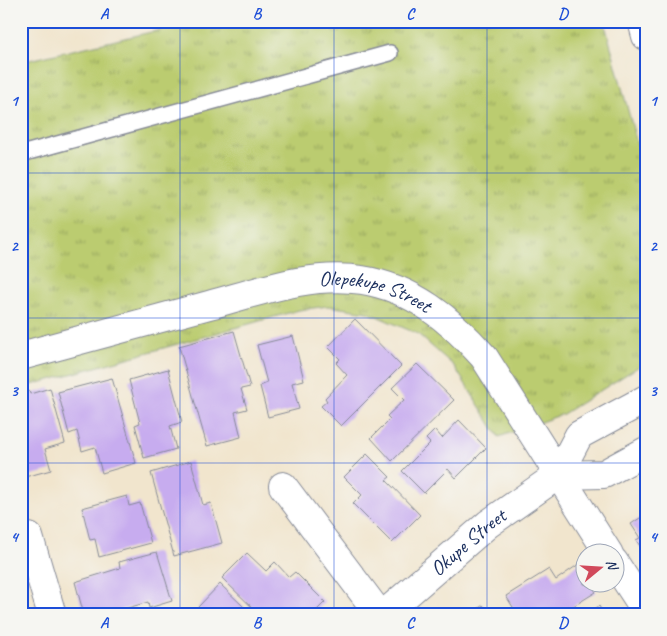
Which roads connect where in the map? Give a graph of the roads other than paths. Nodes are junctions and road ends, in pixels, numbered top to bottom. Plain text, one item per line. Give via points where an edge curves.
1 (642, 21) edge
2 (646, 36) edge
3 (390, 53) dead end
4 (21, 154) edge
5 (21, 356) edge
6 (646, 399) edge
7 (646, 451) edge
8 (558, 475) junction
9 (283, 486) dead end
10 (29, 537) dead end
11 (603, 544) edge
12 (624, 577) edge
13 (646, 611) edge
14 (52, 615) edge
15 (381, 615) edge

1 - 2 street
3 - 4 lane
5 - 8 street, Olepekupe Street via 303,281 361,280 412,296 460,331 484,357
6 - 8 street, Okupe Street via 579,435
7 - 8 street via 604,474
8 - 11 street, Olepekupe Street
8 - 15 street, Okupe Street via 488,524
9 - 15 street
10 - 14 street
12 - 13 street

